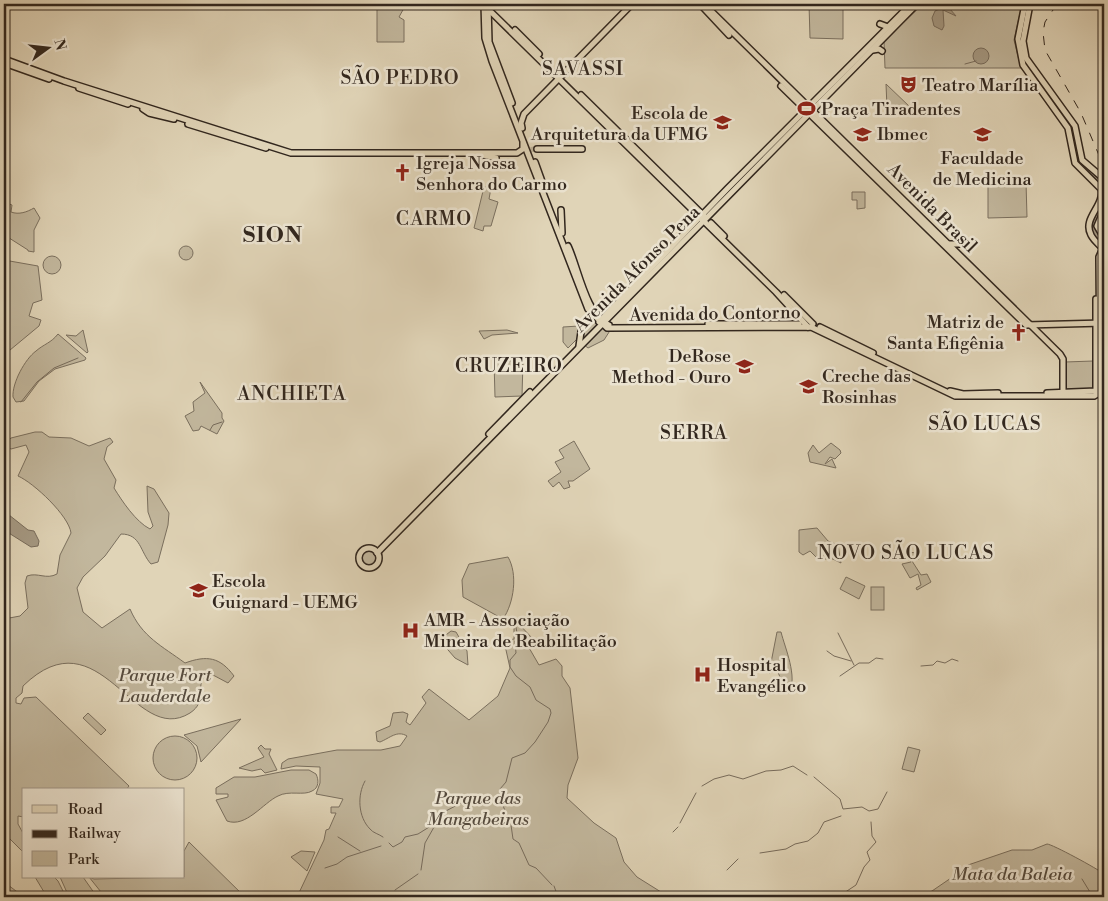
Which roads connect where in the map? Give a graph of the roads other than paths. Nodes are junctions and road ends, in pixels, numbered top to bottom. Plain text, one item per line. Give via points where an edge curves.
1 (628, 4) edge
2 (632, 4) edge
3 (703, 4) edge
4 (911, 4) edge
5 (917, 4) edge
6 (1025, 4) edge
7 (1030, 4) edge
8 (488, 8) edge
9 (895, 20) junction
10 (880, 24) dead end
11 (888, 28) junction
12 (880, 40) junction
13 (526, 42) junction
14 (872, 50) junction
15 (882, 51) dead end
16 (4, 59) edge
17 (1027, 61) junction
18 (4, 64) edge
19 (1025, 70) junction
20 (1035, 72) junction
21 (559, 76) junction
22 (1029, 76) junction
23 (510, 106) junction
24 (148, 109) junction
25 (810, 110) junction
26 (507, 112) dead end
27 (173, 117) junction
28 (518, 119) junction
29 (519, 127) junction
30 (1072, 129) junction
31 (526, 144) junction
32 (1065, 144) dead end
33 (537, 149) tunnel mouth
34 (582, 149) dead end
35 (413, 150) dead end
36 (847, 150) junction
37 (1072, 150) junction
38 (518, 151) tunnel mouth
39 (472, 152) junction
40 (527, 152) junction
41 (346, 155) junction
42 (482, 155) junction
43 (423, 156) junction
44 (496, 158) dead end
45 (535, 174) junction
46 (1104, 179) edge
47 (543, 183) junction
48 (533, 184) dead end
49 (561, 210) dead end
50 (1104, 210) edge
51 (703, 218) junction
52 (552, 232) dead end
53 (560, 233) junction
54 (949, 244) junction
55 (961, 244) dead end
56 (1103, 246) edge
57 (1098, 287) junction
58 (621, 291) dead end
59 (625, 296) junction
60 (592, 312) junction
61 (602, 322) junction
62 (1100, 323) edge
63 (1028, 324) junction
64 (810, 325) junction
65 (580, 344) junction
66 (850, 345) junction
67 (863, 348) junction
68 (1064, 395) junction
69 (376, 552) dead end

1 - 21 main road
2 - 21 main road
3 - 25 main road, Avenida Brasil via 702,9
4 - 9 main road, Avenida Afonso Pena
5 - 12 main road, Avenida Afonso Pena
6 - 19 main road via 1018,39
7 - 17 main road via 1023,41
8 - 13 main road
8 - 13 main road
8 - 23 main road via 485,42
8 - 28 main road via 490,47
9 - 11 main road, Avenida Afonso Pena
9 - 12 main road
10 - 11 main road
11 - 12 main road, Avenida Afonso Pena
12 - 14 main road, Avenida Afonso Pena
12 - 25 main road, Avenida Afonso Pena
13 - 21 main road
14 - 15 main road
14 - 25 main road, Avenida Afonso Pena
16 - 24 main road via 129,99
17 - 19 main road
17 - 20 main road
18 - 24 main road
19 - 22 main road
20 - 22 main road
20 - 30 main road
21 - 28 main road
21 - 29 main road via 524,114
21 - 51 main road
21 - 51 main road via 626,147
22 - 30 main road
23 - 26 main road
23 - 29 main road
24 - 27 main road
25 - 36 main road, Avenida Brasil
25 - 36 main road, Avenida Brasil
25 - 51 main road, Avenida Afonso Pena via 727,186
25 - 51 main road, Avenida Afonso Pena via 808,120
27 - 41 main road via 292,153
27 - 41 main road via 286,154
28 - 29 main road
29 - 31 main road
30 - 37 main road
30 - 46 main road via 1080,157
31 - 39 main road via 519,152
31 - 40 main road
31 - 47 main road
32 - 37 main road
33 - 34 main road
35 - 43 main road
36 - 54 main road, Avenida Brasil
36 - 63 main road, Avenida Brasil via 886,191
37 - 56 main road via 1075,163 1099,185 1102,192 1089,225 1092,235
38 - 39 main road
39 - 43 main road
40 - 42 main road via 521,155
40 - 45 main road
41 - 43 main road
41 - 43 main road
42 - 43 main road
42 - 44 main road
45 - 47 main road
45 - 48 main road via 536,183
45 - 53 main road
47 - 53 main road
49 - 53 main road
50 - 56 main road, Avenida do Contorno via 1097,226
51 - 59 main road, Avenida Afonso Pena
51 - 61 main road, Avenida Afonso Pena via 665,265
51 - 64 main road
52 - 53 main road
53 - 60 main road
54 - 55 main road
54 - 63 main road, Avenida Brasil
56 - 57 main road, Avenida do Contorno via 1099,257
56 - 57 main road, Avenida do Contorno via 1096,254
57 - 62 main road, Avenida do Contorno
58 - 59 main road
59 - 61 main road, Avenida Afonso Pena
60 - 61 main road
60 - 65 main road via 582,325
61 - 64 main road, Avenida do Contorno via 612,326
61 - 65 main road, Avenida Afonso Pena
62 - 63 main road
62 - 68 main road, Avenida do Contorno via 1098,393 1094,396
63 - 68 main road, Avenida Brasil via 1063,358
64 - 66 main road, Avenida do Contorno
64 - 67 main road, Avenida do Contorno
65 - 69 main road, Avenida Afonso Pena
66 - 67 main road
66 - 68 main road, Avenida do Contorno via 955,396
67 - 68 main road, Avenida do Contorno via 955,393

